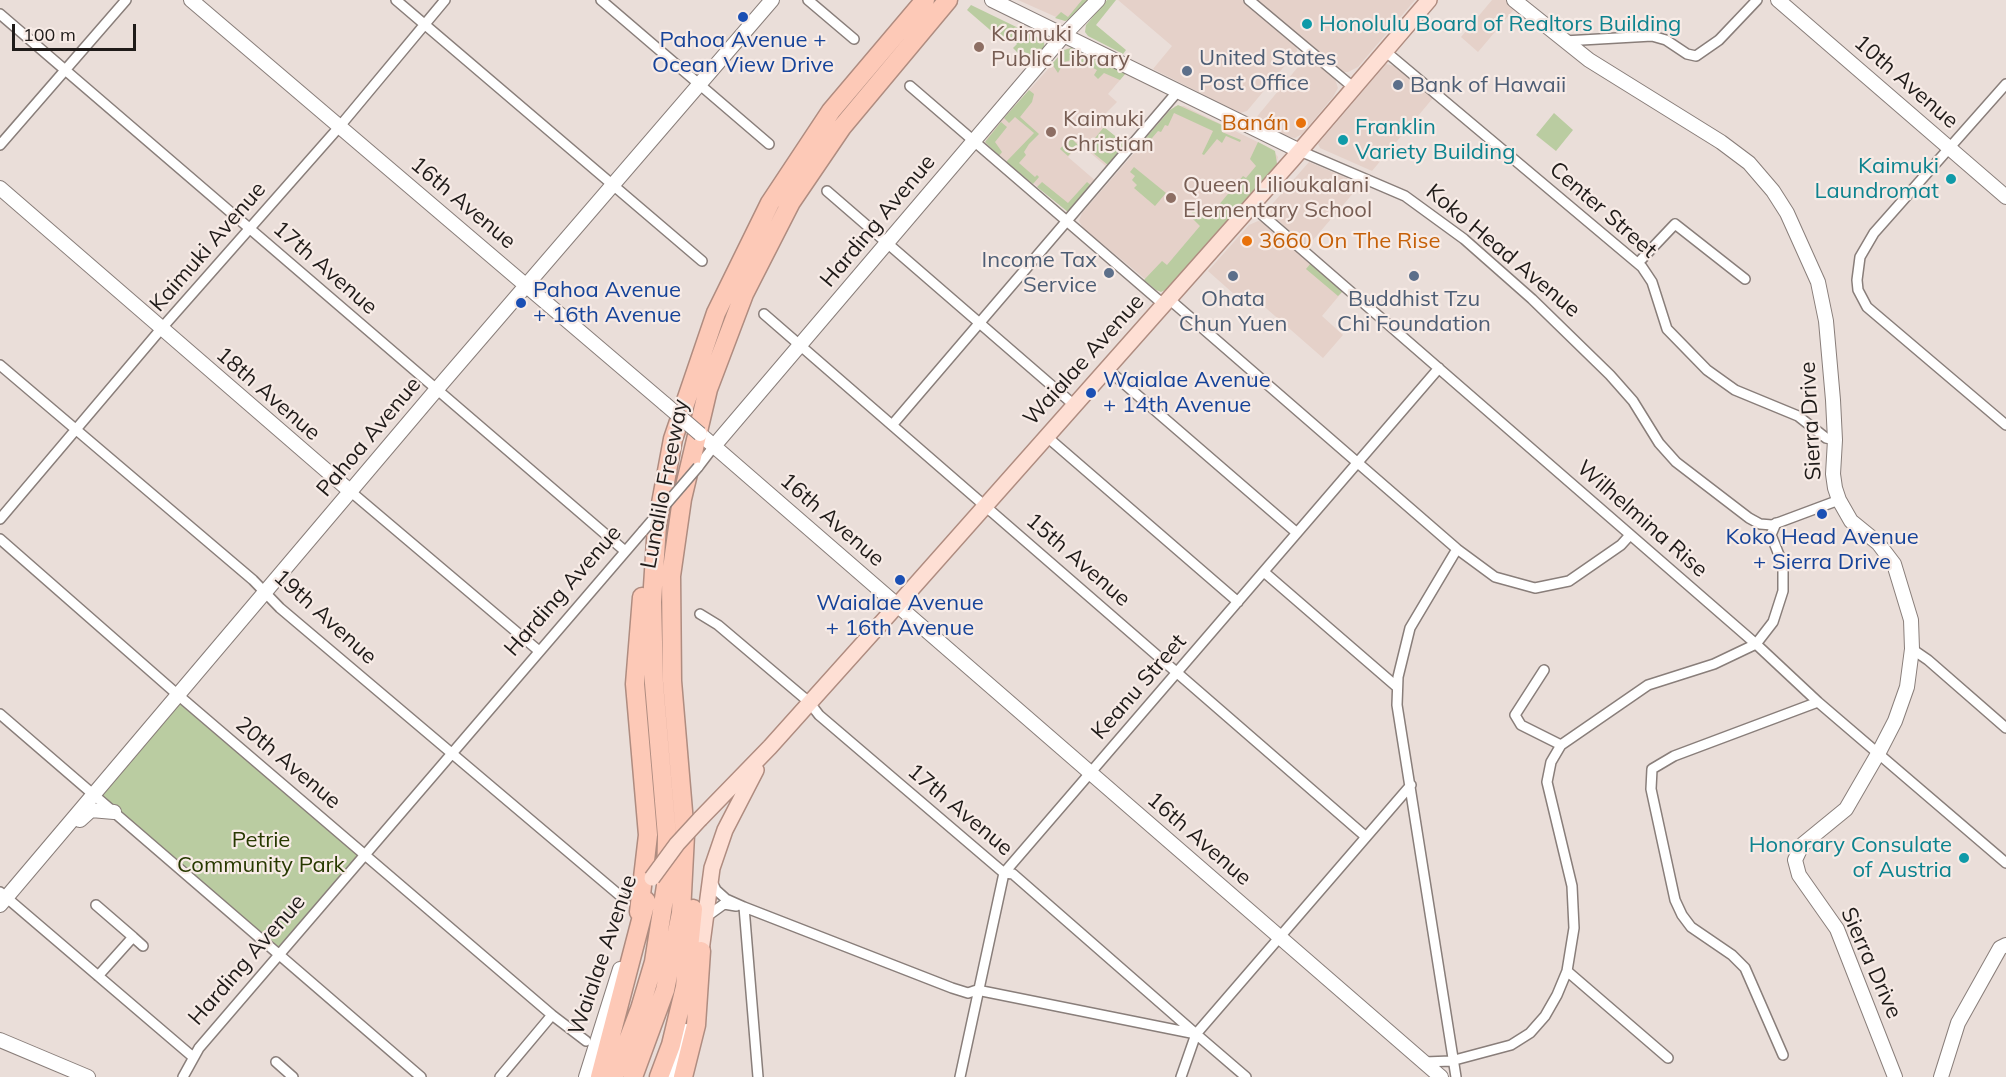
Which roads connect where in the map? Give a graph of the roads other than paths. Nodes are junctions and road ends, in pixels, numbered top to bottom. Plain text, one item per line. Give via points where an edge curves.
1 (126, 0) edge
2 (191, 0) edge
3 (396, 0) edge
4 (445, 0) edge
5 (602, 0) edge
6 (772, 0) edge
7 (808, 0) edge
8 (925, 0) edge
9 (948, 0) edge
10 (992, 0) edge
11 (1098, 0) edge
12 (1249, 0) edge
13 (1429, 0) edge
14 (1514, 0) edge
15 (1757, 0) edge
16 (1778, 0) edge
17 (0, 14) edge
18 (424, 24) junction
19 (1064, 35) junction
20 (854, 39) dead end
21 (1564, 41) junction
22 (1385, 51) junction
23 (66, 69) junction
24 (698, 83) junction
25 (2006, 84) edge
26 (910, 86) dead end
27 (1354, 88) junction
28 (1178, 91) junction
29 (340, 126) junction
30 (974, 142) junction
31 (769, 144) dead end
32 (0, 146) edge
33 (1950, 148) junction
34 (1300, 151) junction
35 (612, 185) junction
36 (0, 188) edge
37 (827, 191) dead end
38 (2006, 197) edge
39 (1252, 206) junction
40 (1067, 220) junction
41 (249, 228) junction
42 (886, 244) junction
43 (702, 261) dead end
44 (1638, 263) junction
45 (1745, 279) dead end
46 (527, 285) junction
47 (1166, 302) junction
48 (764, 314) dead end
49 (979, 322) junction
50 (161, 330) junction
51 (800, 346) junction
52 (0, 365) edge
53 (1106, 368) junction
54 (1439, 368) junction
55 (437, 389) junction
56 (1073, 404) junction
57 (893, 424) junction
58 (2006, 425) edge
59 (77, 430) junction
60 (1046, 436) junction
61 (673, 439) junction
62 (1835, 440) junction
63 (714, 446) junction
64 (1359, 462) junction
65 (350, 491) junction
66 (1839, 500) junction
67 (985, 505) junction
68 (1743, 514) junction
69 (0, 519) edge
70 (1776, 524) junction
71 (1298, 533) junction
72 (1630, 535) junction
73 (0, 539) edge
74 (1774, 543) junction
75 (1457, 549) junction
76 (625, 551) junction
77 (1264, 572) junction
78 (265, 592) junction
79 (1238, 602) junction
80 (897, 605) junction
81 (700, 614) dead end
82 (1756, 644) junction
83 (1912, 649) junction
84 (539, 651) junction
85 (1544, 669) dead end
86 (1177, 673) junction
87 (1397, 687) junction
88 (178, 695) junction
89 (809, 702) junction
90 (1818, 702) junction
91 (0, 714) edge
92 (2006, 729) edge
93 (677, 734) junction
94 (1561, 745) junction
95 (770, 747) junction
96 (1879, 752) junction
97 (453, 753) junction
98 (1091, 773) junction
99 (1411, 785) junction
100 (94, 794) junction
101 (114, 812) junction
102 (1365, 836) junction
103 (53, 842) junction
104 (366, 854) junction
105 (2006, 863) edge
106 (1004, 873) junction
107 (710, 879) junction
108 (651, 883) junction
109 (2, 898) edge
110 (624, 899) dead end
111 (96, 905) dead end
112 (744, 907) junction
113 (639, 912) junction
114 (705, 918) junction
115 (1279, 936) junction
116 (133, 938) junction
117 (2006, 945) edge
118 (143, 946) dead end
119 (701, 951) junction
120 (278, 955) junction
121 (1567, 971) junction
122 (98, 976) junction
123 (977, 990) junction
124 (552, 1015) junction
125 (1196, 1034) junction
126 (0, 1040) edge
127 (586, 1041) dead end
128 (1783, 1055) dead end
129 (193, 1057) junction
130 (1668, 1058) dead end
131 (1451, 1061) junction
132 (276, 1062) dead end
133 (1425, 1062) junction
134 (88, 1077) edge
135 (183, 1077) edge
136 (292, 1077) edge
137 (421, 1077) edge
138 (500, 1077) edge
139 (586, 1077) edge
140 (600, 1077) edge
141 (614, 1077) edge
142 (633, 1077) edge
143 (659, 1077) edge
144 (670, 1077) edge
145 (683, 1077) edge
146 (758, 1077) edge
147 (960, 1077) edge
148 (1181, 1077) edge
149 (1246, 1077) edge
150 (1441, 1077) edge
151 (1456, 1077) edge
152 (1895, 1077) edge
153 (1941, 1077) edge

1 - 23 street
2 - 29 street, 16th Avenue
3 - 18 street
4 - 18 street, Kaimuki Avenue
5 - 24 street
6 - 24 street, Pahoa Avenue
7 - 20 street
8 - 61 highway, Lunalilo Freeway via 831,111 770,203 716,313
9 - 93 highway, Lunalilo Freeway via 821,155 765,249 725,340 694,444 673,551 670,628
10 - 19 street, Koko Head Avenue
11 - 19 street, Harding Avenue
12 - 27 street
13 - 22 main road, Waialae Avenue
14 - 21 street, Sierra Drive
15 - 21 street via 1719,40 1696,56 1652,36
16 - 33 street, 10th Avenue
17 - 23 street, 17th Avenue
18 - 29 street, Kaimuki Avenue
18 - 35 street
19 - 28 street, Koko Head Avenue
19 - 30 street, Harding Avenue
21 - 62 street, Sierra Drive via 1721,142 1749,163 1773,192 1794,225 1821,291
22 - 27 main road, Waialae Avenue
22 - 44 street, Center Street
23 - 32 street
23 - 41 street, 17th Avenue
24 - 31 street
24 - 35 street, Pahoa Avenue
25 - 33 street
26 - 30 street
27 - 34 main road, Waialae Avenue
28 - 34 street, Koko Head Avenue
28 - 40 street
29 - 41 street, Kaimuki Avenue
29 - 46 street, 16th Avenue
30 - 40 street
30 - 42 street, Harding Avenue
33 - 38 street, 10th Avenue
33 - 58 street via 1865,246 1860,257 1858,290 1867,307
34 - 39 main road, Waialae Avenue
34 - 68 street, Koko Head Avenue via 1405,196 1464,239 1610,375 1676,462
35 - 43 street
35 - 46 street, Pahoa Avenue
36 - 50 street, 18th Avenue
37 - 42 street
39 - 47 main road, Waialae Avenue
39 - 54 street, Wilhelmina Rise
40 - 47 street
40 - 49 street
41 - 50 street, Kaimuki Avenue
41 - 55 street, 17th Avenue
42 - 49 street
42 - 51 street, Harding Avenue
44 - 45 street via 1675,224
44 - 62 street, Center Street via 1652,282 1667,329 1707,370 1735,390 1798,416 1826,438
46 - 55 street, Pahoa Avenue
46 - 63 street, 16th Avenue, bridge
47 - 53 main road, Waialae Avenue
47 - 64 street
48 - 51 street, 15th Avenue
49 - 56 street
49 - 57 street
50 - 59 street, Kaimuki Avenue
50 - 65 street, 18th Avenue
51 - 57 street, 15th Avenue
51 - 63 street, Harding Avenue
52 - 59 street, 19th Avenue
53 - 56 main road, Waialae Avenue
53 - 71 street
54 - 64 street, Keanu Street
54 - 72 street, Wilhelmina Rise
55 - 65 street, Pahoa Avenue
55 - 76 street, 17th Avenue
56 - 60 main road, Waialae Avenue
57 - 67 street, 15th Avenue
59 - 69 street, Kaimuki Avenue
59 - 78 street, 19th Avenue
60 - 67 main road, Waialae Avenue
60 - 79 street
61 - 113 highway via 650,537 639,626 635,684 648,836
61 - 141 highway, Lunalilo Freeway via 657,525 652,602 654,683 668,836 666,886 654,962
62 - 66 street, Sierra Drive via 1833,474
63 - 76 street, Harding Avenue, bridge
63 - 80 street, 16th Avenue
64 - 71 street, Keanu Street
64 - 75 street
65 - 78 street, Pahoa Avenue
65 - 84 street, 18th Avenue
66 - 70 street
66 - 83 street, Sierra Drive via 1851,521 1878,543 1894,564 1911,620
67 - 80 main road, Waialae Avenue
67 - 86 street, 15th Avenue
68 - 70 street, Koko Head Avenue via 1760,524
68 - 74 street
70 - 74 street via 1770,533
71 - 77 street, Keanu Street
72 - 75 street via 1569,581 1535,588 1495,577
72 - 82 street, Wilhelmina Rise
73 - 88 street, 20th Avenue
74 - 82 street via 1783,565 1783,591 1773,622
75 - 87 street via 1410,628 1402,650
76 - 84 street, Harding Avenue
77 - 79 street, Keanu Street
77 - 87 street
78 - 88 street, Pahoa Avenue
78 - 97 street, 19th Avenue
79 - 86 street, Keanu Street
80 - 89 main road, Waialae Avenue
80 - 98 street, 16th Avenue
81 - 89 street, 17th Avenue
82 - 90 street, Wilhelmina Rise
82 - 94 street via 1714,664 1648,685
83 - 92 street
83 - 96 street, Sierra Drive via 1907,687
84 - 97 street, Harding Avenue
85 - 94 street via 1515,715 1521,725
86 - 98 street, Keanu Street
86 - 102 street, 15th Avenue
87 - 99 street
88 - 100 street, Pahoa Avenue
88 - 104 street, 20th Avenue
89 - 95 main road, Waialae Avenue
89 - 106 street, 17th Avenue via 819,716
90 - 96 street, Wilhelmina Rise
90 - 128 street via 1674,756 1653,769 1651,789 1682,915 1690,927 1745,968
91 - 100 street
93 - 142 highway, Lunalilo Freeway via 685,835 681,913 665,990
93 - 143 highway via 691,790 696,861 685,987
94 - 121 street via 1551,762 1547,782 1572,886 1574,928
95 - 107 main road, Waialae Avenue via 725,830
95 - 108 main road, Waialae Avenue, bridge via 677,844
96 - 105 street, Wilhelmina Rise
96 - 152 street, Sierra Drive via 1846,809 1803,845 1795,860 1799,875 1837,929
97 - 104 street, Harding Avenue
97 - 110 street, 19th Avenue
98 - 106 street, Keanu Street
98 - 115 street, 16th Avenue
99 - 102 street
99 - 131 street
100 - 101 street
100 - 103 street, Pahoa Avenue
101 - 103 street via 87,812
101 - 120 street
102 - 115 street
103 - 109 street, Pahoa Avenue
104 - 120 street, Harding Avenue
104 - 124 street, 20th Avenue
106 - 123 street, Keanu Street
106 - 125 street, 17th Avenue via 1013,874
107 - 112 street via 726,899
107 - 114 main road, Waialae Avenue
108 - 113 street, Waialae Avenue
108 - 140 highway
109 - 122 street
111 - 116 street
112 - 114 street via 724,904
112 - 123 street via 952,988 968,993
112 - 146 street
113 - 139 street, Waialae Avenue
114 - 119 main road, Waialae Avenue
115 - 125 street
115 - 133 street, 16th Avenue
116 - 118 street
116 - 122 street
117 - 153 street via 2000,948 1958,1023
119 - 144 street, Waialae Avenue via 689,1022
119 - 145 highway via 696,1024
120 - 129 street, Harding Avenue
120 - 137 street
121 - 130 street
121 - 131 street via 1557,994 1530,1033 1511,1046
122 - 129 street
123 - 125 street
123 - 147 street, Keanu Street
124 - 127 street, 20th Avenue
124 - 138 street
125 - 148 street
125 - 149 street, 17th Avenue
126 - 134 street
129 - 135 street, Harding Avenue
131 - 133 street
131 - 151 street
132 - 136 street
133 - 150 street, 16th Avenue

